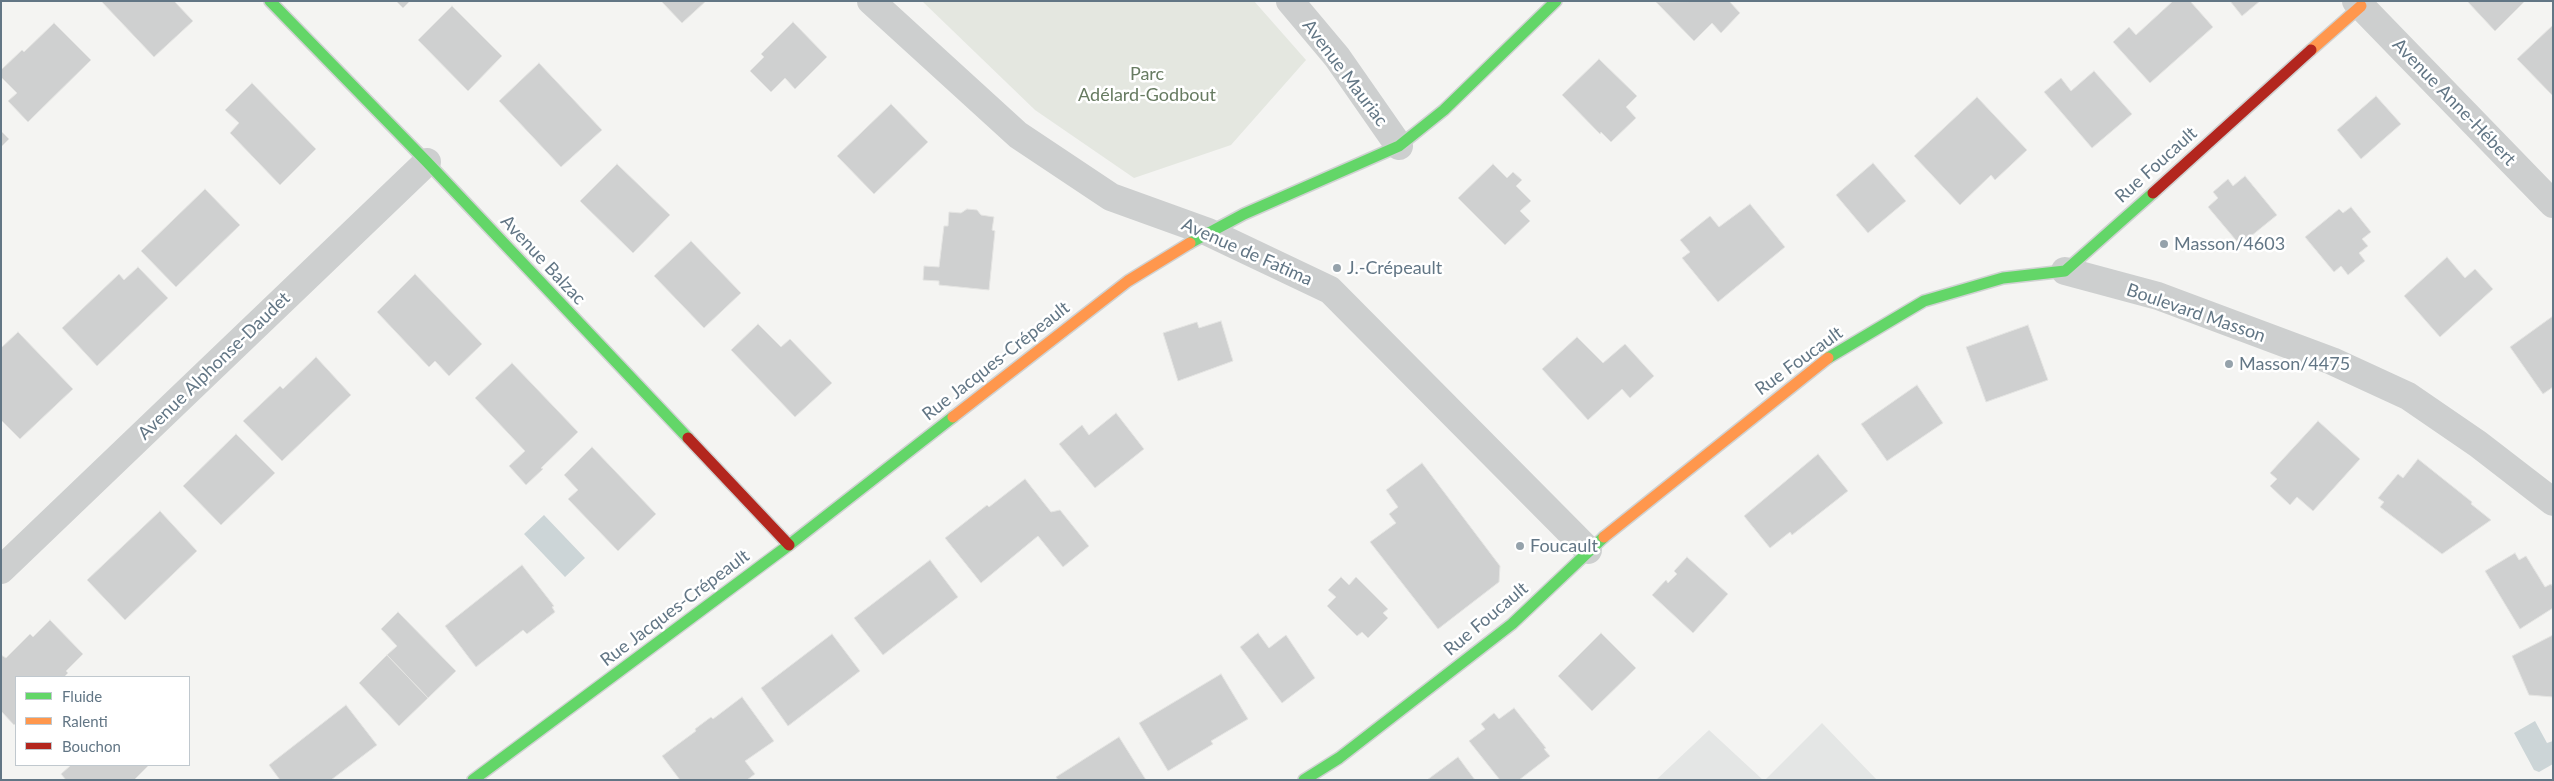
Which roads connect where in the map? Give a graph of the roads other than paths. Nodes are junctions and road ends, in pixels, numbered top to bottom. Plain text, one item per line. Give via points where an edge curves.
1 (270, 1) edge
2 (870, 1) edge
3 (1290, 1) edge
4 (1556, 1) edge
5 (2358, 4) edge
6 (1399, 146) junction
7 (427, 162) junction
8 (2553, 204) edge
9 (1208, 232) junction
10 (2064, 271) junction
11 (2553, 502) edge
12 (789, 545) junction
13 (1588, 550) junction
14 (1, 570) edge
15 (473, 780) edge
16 (1304, 780) edge

1 - 7 street, Avenue Balzac
2 - 9 street, Avenue de Fatima via 1018,135 1111,197
3 - 6 street, Avenue Mauriac via 1337,57
4 - 6 street, Rue Jacques-Crépeault via 1444,110
5 - 8 street, Avenue Anne-Hébert
5 - 10 street, Rue Foucault
6 - 9 street, Rue Jacques-Crépeault
7 - 12 street, Avenue Balzac
7 - 14 street, Avenue Alphonse-Daudet
9 - 12 street, Rue Jacques-Crépeault via 1128,281
9 - 13 street, Avenue de Fatima via 1330,290
10 - 11 street, Boulevard Masson via 2158,296 2332,361 2408,396 2478,444
10 - 13 street, Rue Foucault via 2003,278 1924,302 1823,361
12 - 15 street, Rue Jacques-Crépeault
13 - 16 street, Rue Foucault via 1512,624 1339,758

